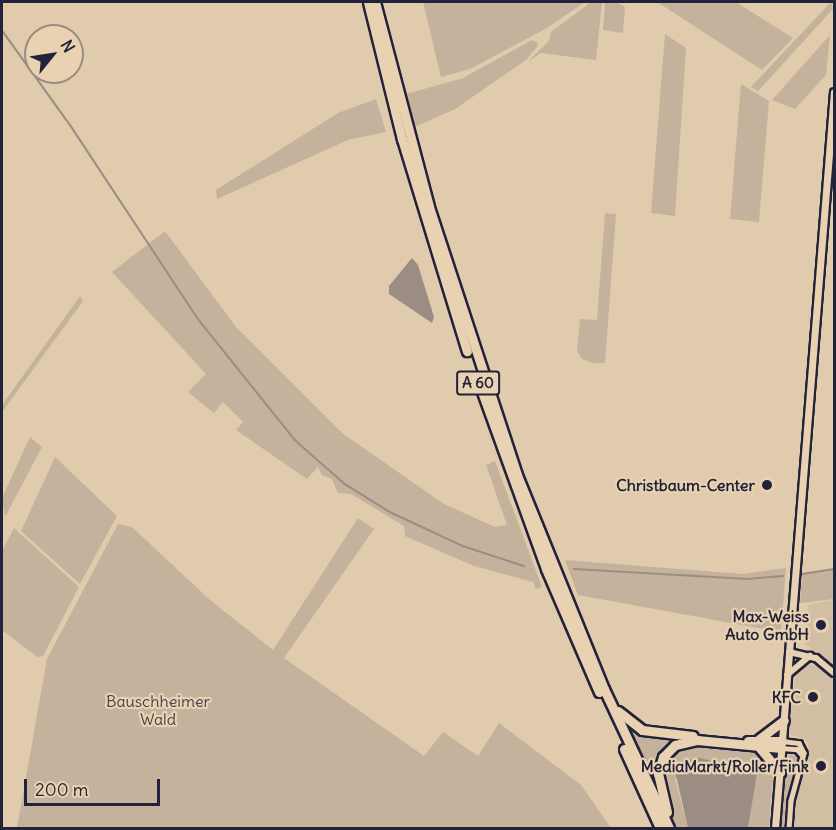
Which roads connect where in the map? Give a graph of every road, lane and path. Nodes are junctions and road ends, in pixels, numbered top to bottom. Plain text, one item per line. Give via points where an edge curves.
1 (368, 2) edge
2 (375, 2) edge
3 (834, 92) edge
4 (789, 652) junction
5 (811, 656) junction
6 (834, 674) edge
7 (787, 675) junction
8 (604, 689) junction
9 (784, 720) junction
10 (756, 744) junction
11 (782, 744) junction
12 (780, 772) junction
13 (660, 828) edge
14 (670, 828) edge
15 (775, 828) edge
16 (789, 828) edge

1 - 13 highway, A 60 via 420,200 495,433 569,625
2 - 8 highway, A 60 via 416,161 478,362 525,495
3 - 4 main road
4 - 5 street
4 - 7 main road
5 - 6 street
5 - 7 street
7 - 9 main road
8 - 10 highway via 625,720 642,730
8 - 14 highway, A 60
9 - 10 highway
9 - 11 main road
10 - 11 highway
10 - 12 highway
10 - 14 highway via 697,740 681,742 669,750 658,774
11 - 12 main road
11 - 16 street via 801,744 803,759 791,801
12 - 15 main road

